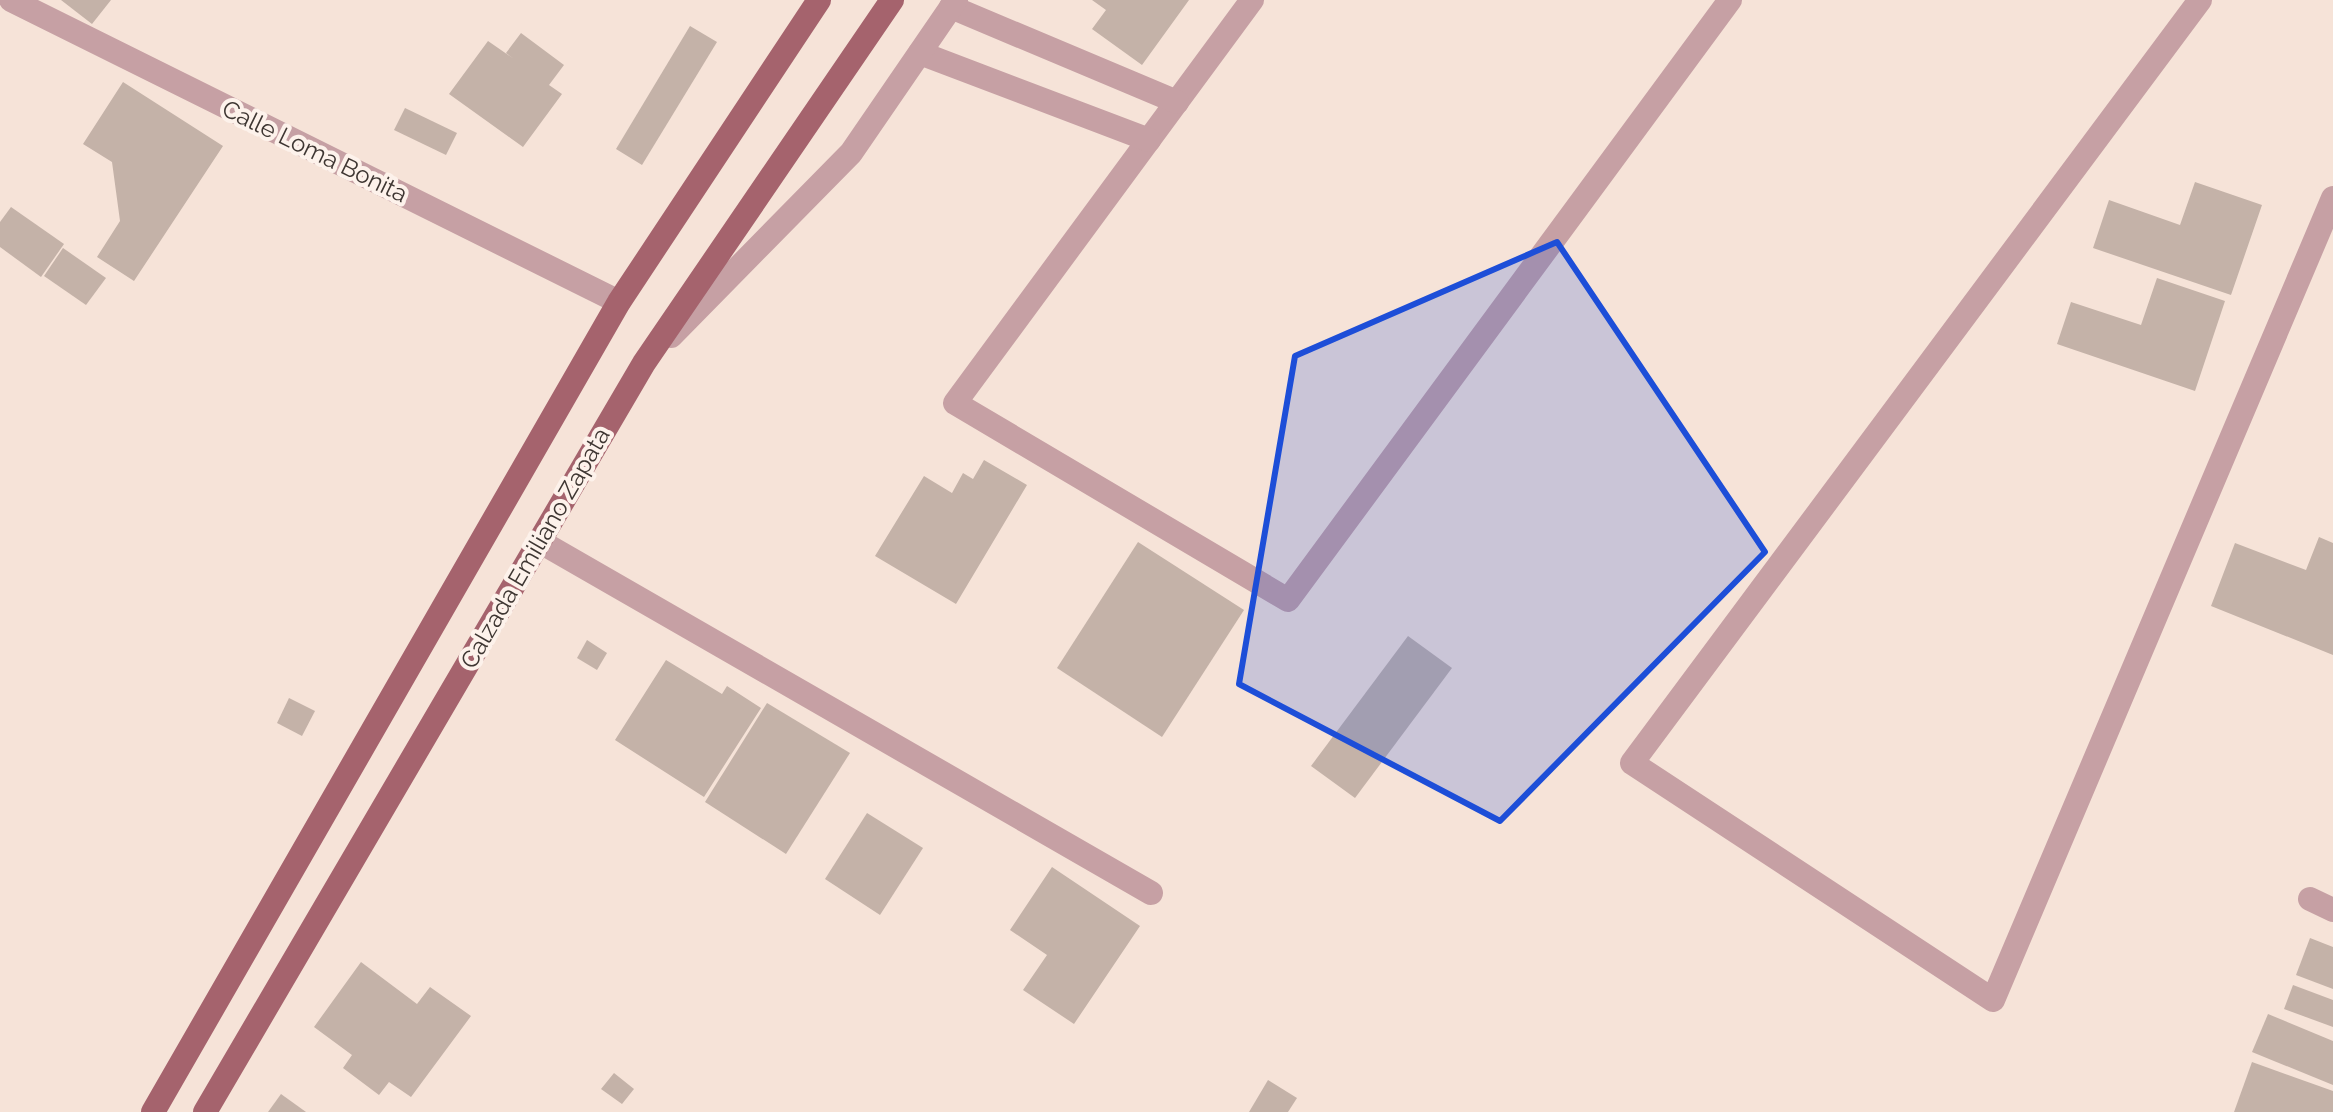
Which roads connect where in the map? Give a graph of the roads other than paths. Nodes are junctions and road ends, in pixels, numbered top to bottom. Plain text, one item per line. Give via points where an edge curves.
1 (11, 0) edge
2 (892, 0) edge
3 (1252, 0) edge
4 (1730, 0) edge
5 (2200, 0) edge
6 (815, 1) edge
7 (953, 4) edge
8 (920, 53) junction
9 (1177, 102) junction
10 (1149, 140) junction
11 (2333, 198) edge
12 (619, 302) junction
13 (644, 363) junction
14 (539, 541) junction
15 (1151, 893) dead end
16 (2310, 899) dead end
17 (2333, 910) edge
18 (153, 1112) edge
19 (205, 1112) edge

1 - 12 street, Calle Loma Bonita
2 - 13 main road, Calzada Emiliano Zapata
3 - 9 street
4 - 10 street via 1288,600 955,403
5 - 11 street via 1632,763 1993,1000
6 - 12 main road, Calzada Emiliano Zapata
7 - 8 street
7 - 9 street
8 - 10 street
8 - 13 street via 851,153
9 - 10 street
12 - 18 main road, Calzada Emiliano Zapata
13 - 14 main road, Calzada Emiliano Zapata
14 - 15 street
14 - 19 main road, Calzada Emiliano Zapata
16 - 17 street

